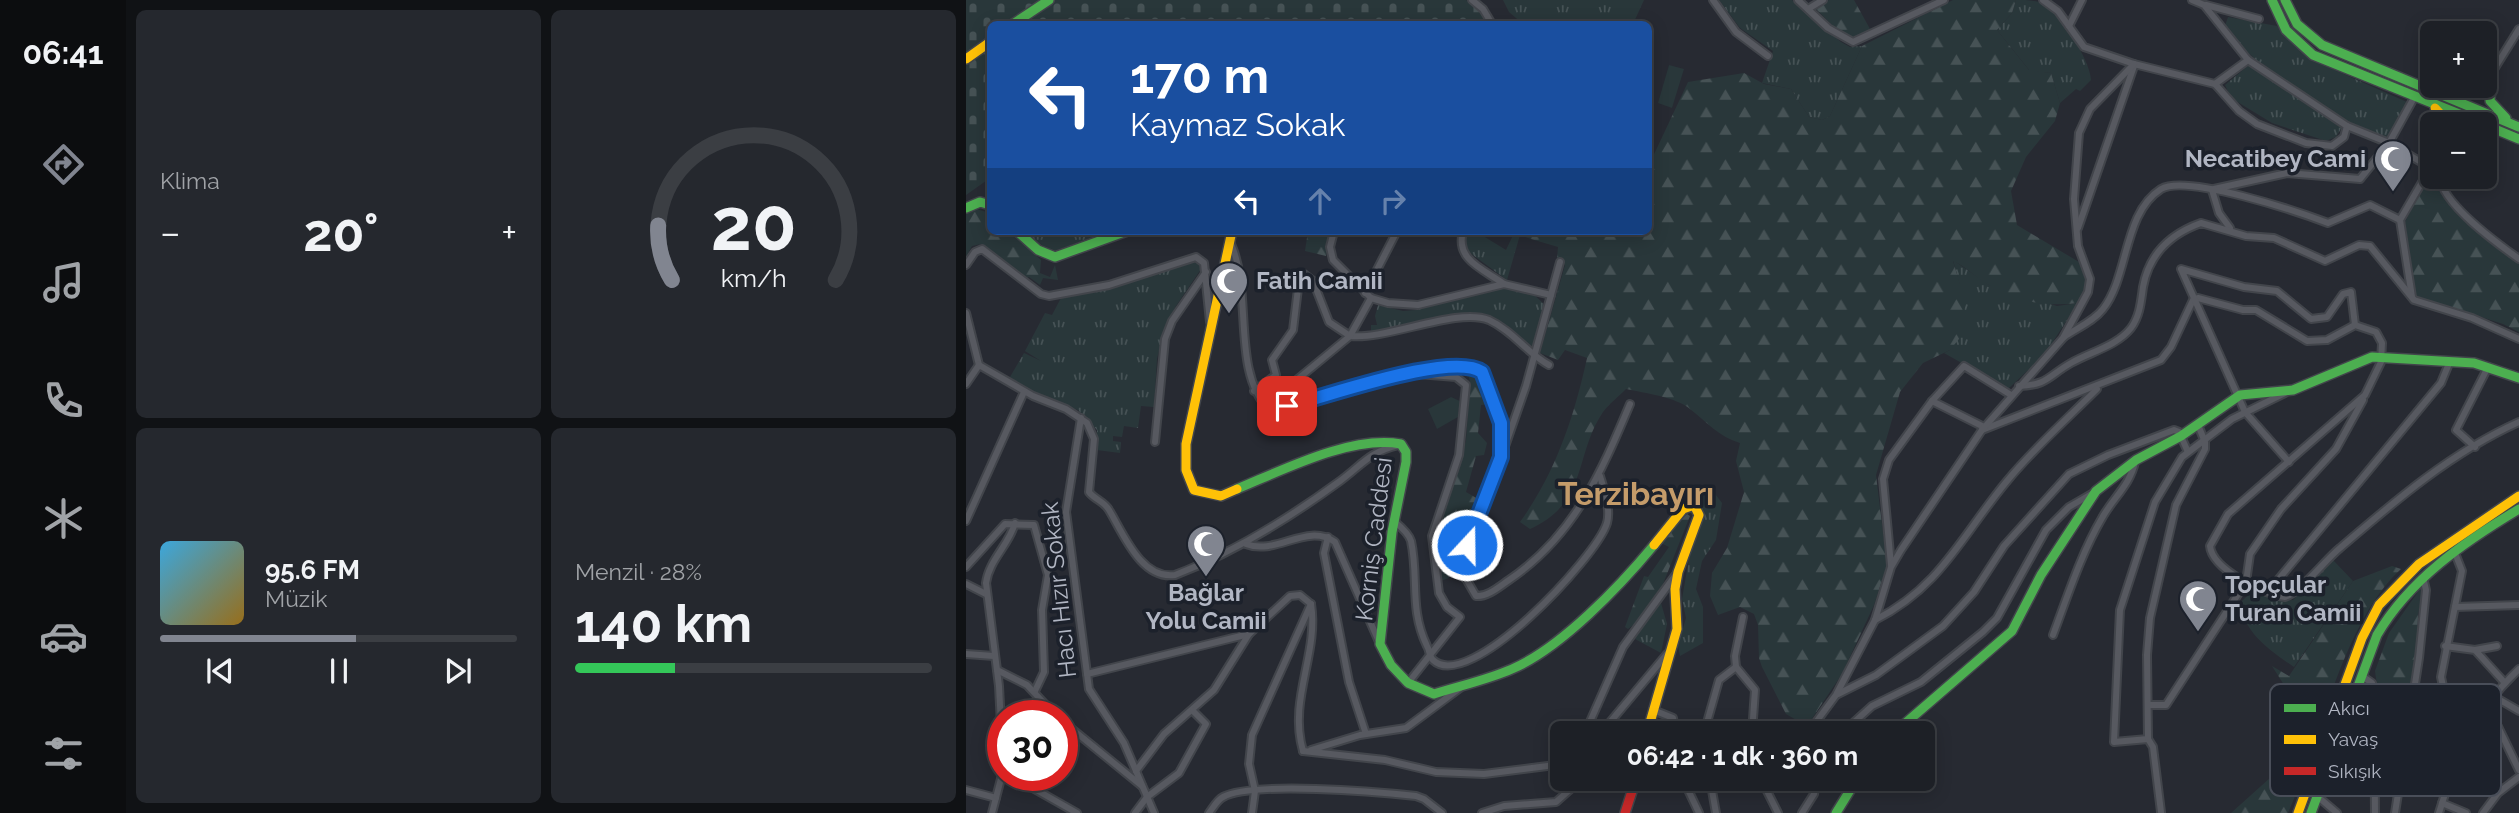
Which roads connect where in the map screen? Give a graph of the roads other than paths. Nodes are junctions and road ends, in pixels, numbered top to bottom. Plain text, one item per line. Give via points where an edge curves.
1 (1049, 0) edge
2 (1472, 0) edge
3 (1713, 0) edge
4 (1798, 0) edge
5 (1823, 0) edge
6 (1944, 0) edge
7 (2043, 0) edge
8 (2082, 0) edge
9 (2192, 0) edge
10 (2272, 0) edge
11 (2285, 0) edge
12 (2204, 5) junction
13 (1808, 9) junction
14 (2259, 19) dead end
15 (1018, 21) edge
16 (1491, 21) edge
17 (2069, 26) junction
18 (2519, 29) edge
19 (987, 44) edge
20 (1768, 56) dead end
21 (966, 59) edge
22 (2248, 60) junction
23 (2134, 64) junction
24 (2497, 64) edge
25 (2215, 84) junction
26 (2418, 85) joint
27 (2415, 96) junction
28 (2478, 98) edge
29 (2490, 98) edge
30 (2427, 101) junction
31 (2473, 107) junction
32 (2438, 112) edge
33 (2448, 112) edge
34 (2470, 112) edge
35 (2347, 126) junction
36 (2517, 126) edge
37 (2497, 130) edge
38 (2497, 133) edge
39 (2515, 137) edge
40 (2389, 143) junction
41 (2420, 160) edge
42 (2420, 186) edge
43 (2444, 189) edge
44 (2212, 190) junction
45 (987, 204) edge
46 (966, 208) edge
47 (2400, 220) junction
48 (2234, 232) junction
49 (2077, 233) junction
50 (1021, 235) edge
51 (1117, 235) edge
52 (1232, 235) edge
53 (1333, 235) edge
54 (1395, 235) edge
55 (1461, 235) edge
56 (1231, 244) junction
57 (2519, 259) edge
58 (1560, 262) dead end
59 (966, 265) edge
60 (1206, 272) junction
61 (1504, 284) junction
62 (1365, 293) junction
63 (1551, 295) junction
64 (1371, 298) junction
65 (2412, 299) junction
66 (2193, 300) junction
67 (966, 313) edge
68 (2355, 325) junction
69 (1210, 327) junction
70 (1350, 336) junction
71 (2063, 338) junction
72 (2519, 339) edge
73 (1534, 357) junction
74 (2382, 357) junction
75 (2450, 360) junction
76 (979, 365) junction
77 (1549, 365) dead end
78 (2488, 367) junction
79 (1406, 373) junction
80 (2519, 378) edge
81 (966, 384) edge
82 (2101, 385) junction
83 (2019, 386) junction
84 (2293, 390) junction
85 (1254, 391) junction
86 (1024, 392) junction
87 (2011, 394) junction
88 (2240, 395) junction
89 (2365, 395) junction
90 (1932, 401) junction
91 (1630, 404) dead end
92 (1265, 406) junction
93 (2245, 412) junction
94 (1081, 418) junction
95 (2519, 422) edge
96 (2197, 425) junction
97 (1983, 429) junction
98 (2181, 436) junction
99 (1155, 442) dead end
100 (2205, 442) junction
101 (1401, 444) junction
102 (2475, 447) junction
103 (2189, 452) junction
104 (1501, 457) junction
105 (2136, 460) junction
106 (2289, 462) junction
107 (1600, 476) junction
108 (2096, 491) junction
109 (2519, 496) edge
110 (2518, 509) edge
111 (1394, 520) junction
112 (966, 521) edge
113 (1015, 523) junction
114 (1328, 537) junction
115 (1247, 544) junction
116 (2455, 553) junction
117 (966, 567) edge
118 (1891, 567) junction
119 (1678, 572) junction
120 (2423, 578) junction
121 (2246, 582) junction
122 (966, 583) edge
123 (2268, 592) junction
124 (986, 594) junction
125 (1311, 604) junction
126 (2519, 605) edge
127 (2455, 607) junction
128 (1743, 617) dead end
129 (1875, 620) junction
130 (1250, 634) junction
131 (2053, 635) dead end
132 (1380, 644) junction
133 (2445, 646) junction
134 (2497, 646) dead end
135 (1672, 648) junction
136 (2475, 650) junction
137 (1429, 653) junction
138 (966, 654) edge
139 (994, 656) junction
140 (1736, 667) junction
141 (2519, 669) edge
142 (997, 670) junction
143 (1087, 674) junction
144 (2362, 676) junction
145 (2505, 682) junction
146 (1408, 683) junction
147 (2345, 684) edge
148 (2359, 684) edge
149 (2372, 684) edge
150 (2415, 684) edge
151 (2441, 684) edge
152 (2501, 687) edge
153 (1460, 688) junction
154 (1035, 691) junction
155 (1836, 695) junction
156 (999, 700) edge
157 (1043, 700) edge
158 (2501, 701) edge
159 (2148, 705) junction
160 (1653, 710) junction
161 (1193, 711) junction
162 (2519, 712) edge
163 (1590, 721) edge
164 (1611, 721) edge
165 (1650, 721) edge
166 (1673, 721) edge
167 (1707, 721) edge
168 (1753, 721) edge
169 (1817, 721) edge
170 (1855, 721) edge
171 (1908, 721) edge
172 (2501, 732) edge
173 (1078, 734) edge
174 (1366, 734) junction
175 (2148, 739) junction
176 (1304, 751) junction
177 (1550, 766) edge
178 (2519, 768) edge
179 (1136, 771) junction
180 (2519, 777) edge
181 (1143, 787) junction
182 (966, 790) edge
183 (998, 791) edge
184 (1038, 791) edge
185 (1255, 791) junction
186 (1568, 791) edge
187 (1632, 791) edge
188 (1689, 791) edge
189 (1712, 791) edge
190 (1767, 791) edge
191 (1814, 791) edge
192 (1850, 791) edge
193 (2501, 791) edge
194 (2304, 796) edge
195 (2318, 796) joint
196 (2444, 796) edge
197 (2496, 796) edge
198 (1147, 797) junction
199 (996, 798) junction
200 (2442, 803) junction
201 (1493, 811) edge
202 (2161, 812) edge
203 (992, 813) edge
204 (1076, 813) edge
205 (1135, 813) edge
206 (1154, 813) edge
207 (1209, 813) edge
208 (1252, 813) edge
209 (1442, 813) edge
210 (1482, 813) edge
211 (1625, 813) edge
212 (1699, 813) edge
213 (1716, 813) edge
214 (1778, 813) edge
215 (1802, 813) edge
216 (1836, 813) edge
217 (2298, 813) edge
218 (2311, 813) edge
219 (2337, 813) edge
220 (2439, 813) edge
221 (2466, 813) edge
222 (2483, 813) edge

1 - 15 main road
2 - 16 street
3 - 20 street via 1736,33
4 - 13 street
5 - 13 street
6 - 13 street via 1853,43 1839,37
7 - 17 street
8 - 17 street
9 - 12 street
10 - 27 main road via 2282,24 2306,50 2330,64
11 - 26 main road via 2297,24 2315,41
12 - 14 street
12 - 22 street
17 - 23 street via 2084,47
18 - 24 street
19 - 21 main road
22 - 25 street
22 - 35 street
23 - 25 street
23 - 49 street
23 - 49 street via 2082,122 2075,180
25 - 35 street via 2247,117 2306,143 2336,145
26 - 31 main road
27 - 30 main road
27 - 40 street
28 - 31 main road
29 - 36 main road
30 - 32 main road
30 - 33 main road
31 - 34 main road
31 - 36 main road
35 - 40 street
37 - 39 main road
38 - 39 main road
40 - 41 street
40 - 44 street via 2360,179 2287,173
42 - 47 street
43 - 57 street
44 - 47 street via 2290,208 2328,223 2370,205
44 - 48 street via 2219,213
44 - 71 street via 2172,186 2155,195 2138,220 2104,309
45 - 46 main road
47 - 65 street
48 - 65 street via 2281,240 2325,261 2359,245 2370,246
48 - 83 street via 2201,223 2171,239 2151,260 2135,321 2123,336 2039,385
49 - 71 street via 2090,287
50 - 51 main road via 1055,257
52 - 56 main road, Korniş Caddesi
53 - 62 street via 1334,260
54 - 62 street
55 - 61 street via 1464,255
56 - 69 main road, Korniş Caddesi
56 - 85 street via 1239,267
58 - 63 street
59 - 60 street via 982,249 1049,296 1109,285 1192,257 1202,260
60 - 69 street
60 - 99 street via 1165,339
61 - 63 street
61 - 64 street via 1418,305
62 - 64 street
63 - 73 street
64 - 70 street
65 - 72 street
66 - 68 street via 2204,298 2256,310 2313,342
66 - 68 street via 2181,269 2277,291 2311,319 2327,317 2343,295 2351,292
66 - 82 street via 2164,357
66 - 88 street
67 - 76 street
68 - 74 street via 2376,332
69 - 101 main road, Korniş Caddesi via 1185,455 1188,478 1198,493 1229,493 1293,464 1357,446 1385,440
70 - 73 street via 1482,318 1510,333
70 - 85 street via 1329,322 1313,281 1302,275 1293,330 1272,360 1276,375
70 - 92 street
71 - 83 street
73 - 77 street
73 - 104 street
74 - 75 main road
74 - 84 main road via 2365,358
74 - 89 street
75 - 78 main road
75 - 123 street via 2441,383
76 - 81 street
76 - 86 street
78 - 80 main road
78 - 102 street via 2456,430
79 - 92 street via 1291,405 1269,410
79 - 104 street via 1465,365 1482,372 1501,423
79 - 137 street via 1456,377 1466,388 1459,455 1432,536 1438,593 1460,617
82 - 97 street
82 - 129 street via 2017,468 1936,576 1909,602
83 - 87 street
84 - 88 main road
84 - 93 street
85 - 92 street
86 - 94 street
86 - 112 street
87 - 90 street via 1964,366
87 - 97 street
88 - 93 street
88 - 96 main road
89 - 106 street
89 - 121 street via 2336,449 2281,509 2250,554
90 - 97 street
90 - 118 street via 1889,460 1883,479
91 - 107 street
93 - 100 street
93 - 106 street
94 - 115 street via 1094,439 1089,492 1109,509 1122,536 1154,571 1175,575
94 - 143 street, Hacı Hızır Sokak via 1066,512
95 - 102 street
96 - 98 main road
96 - 100 street
97 - 118 street
98 - 103 street
98 - 105 main road
98 - 155 street via 2174,430 2069,474 1943,626 1876,675
100 - 103 street
100 - 159 street via 2203,455 2176,505 2150,618
101 - 111 main road, Korniş Caddesi via 1406,462
101 - 115 street via 1370,455 1342,480
102 - 123 street via 2422,480 2291,595
103 - 175 street via 2178,461 2155,502 2120,610 2114,743
104 - 107 street via 1464,558 1468,584 1480,597 1537,558 1581,509
105 - 108 main road
105 - 131 street via 2125,486 2102,516
106 - 121 street via 2228,514 2210,546 2218,563
107 - 137 street via 1608,508 1606,525 1573,575 1491,649 1451,667 1433,660
108 - 170 street via 2069,507 2046,530 2001,611 1983,632 1921,682 1872,705
108 - 171 main road via 2041,575 2012,631
109 - 147 main road via 2419,564 2385,597 2362,638
110 - 116 main road
111 - 132 main road, Korniş Caddesi
111 - 137 street via 1410,538 1413,597
113 - 117 street via 1001,526
113 - 124 street via 989,572
113 - 154 street via 1034,525 1048,575 1042,610 1044,672
114 - 115 street via 1315,534 1273,545
114 - 132 street via 1341,550
114 - 174 street via 1324,553 1349,682
116 - 120 main road
116 - 127 street via 2462,571
118 - 129 street
119 - 135 main road via 1678,618
119 - 153 main road via 1699,515 1694,505 1683,509 1622,584 1573,627 1513,669
119 - 163 street via 1623,648
120 - 144 main road via 2388,614
120 - 150 street via 2426,590
121 - 123 street
121 - 159 street via 2166,705
122 - 124 street
124 - 139 street
125 - 130 street via 1300,595 1290,596
125 - 176 street via 1298,707
125 - 185 street via 1252,734 1249,764
126 - 127 street
127 - 133 street
128 - 140 street
129 - 155 street
130 - 143 street
130 - 161 street via 1220,682
132 - 146 main road, Korniş Caddesi
133 - 136 street
133 - 151 street
134 - 136 street
135 - 160 main road
135 - 164 street
136 - 145 street
137 - 146 street
138 - 139 street
139 - 142 street
140 - 167 street via 1719,680
140 - 168 street via 1755,690
141 - 145 street
142 - 154 street
142 - 156 street
143 - 179 street, Hacı Hızır Sokak via 1090,694 1116,728
144 - 148 main road
144 - 149 street
145 - 152 street
146 - 153 main road via 1434,694
153 - 174 street via 1406,728
154 - 157 street
155 - 169 street
158 - 162 street
159 - 175 street
160 - 165 main road
160 - 166 street
161 - 179 street via 1164,734
161 - 198 street via 1206,723 1183,767
172 - 178 street
173 - 181 street
174 - 176 street
175 - 202 street via 2154,747
176 - 177 street via 1385,760 1436,772 1484,774
179 - 181 street, Hacı Hızır Sokak
180 - 193 street
181 - 198 street, Hacı Hızır Sokak
182 - 199 street
183 - 199 street
184 - 204 street
185 - 207 street via 1222,797
185 - 208 street
185 - 209 street via 1278,788 1416,796
186 - 201 street via 1556,802
187 - 211 main road
188 - 212 street
189 - 213 street
190 - 214 street
191 - 215 street
192 - 216 main road
194 - 217 main road
195 - 218 main road
195 - 219 street
196 - 200 street
197 - 222 street
198 - 205 street
198 - 206 street, Hacı Hızır Sokak
199 - 203 street
200 - 220 street
200 - 221 street
201 - 210 street

